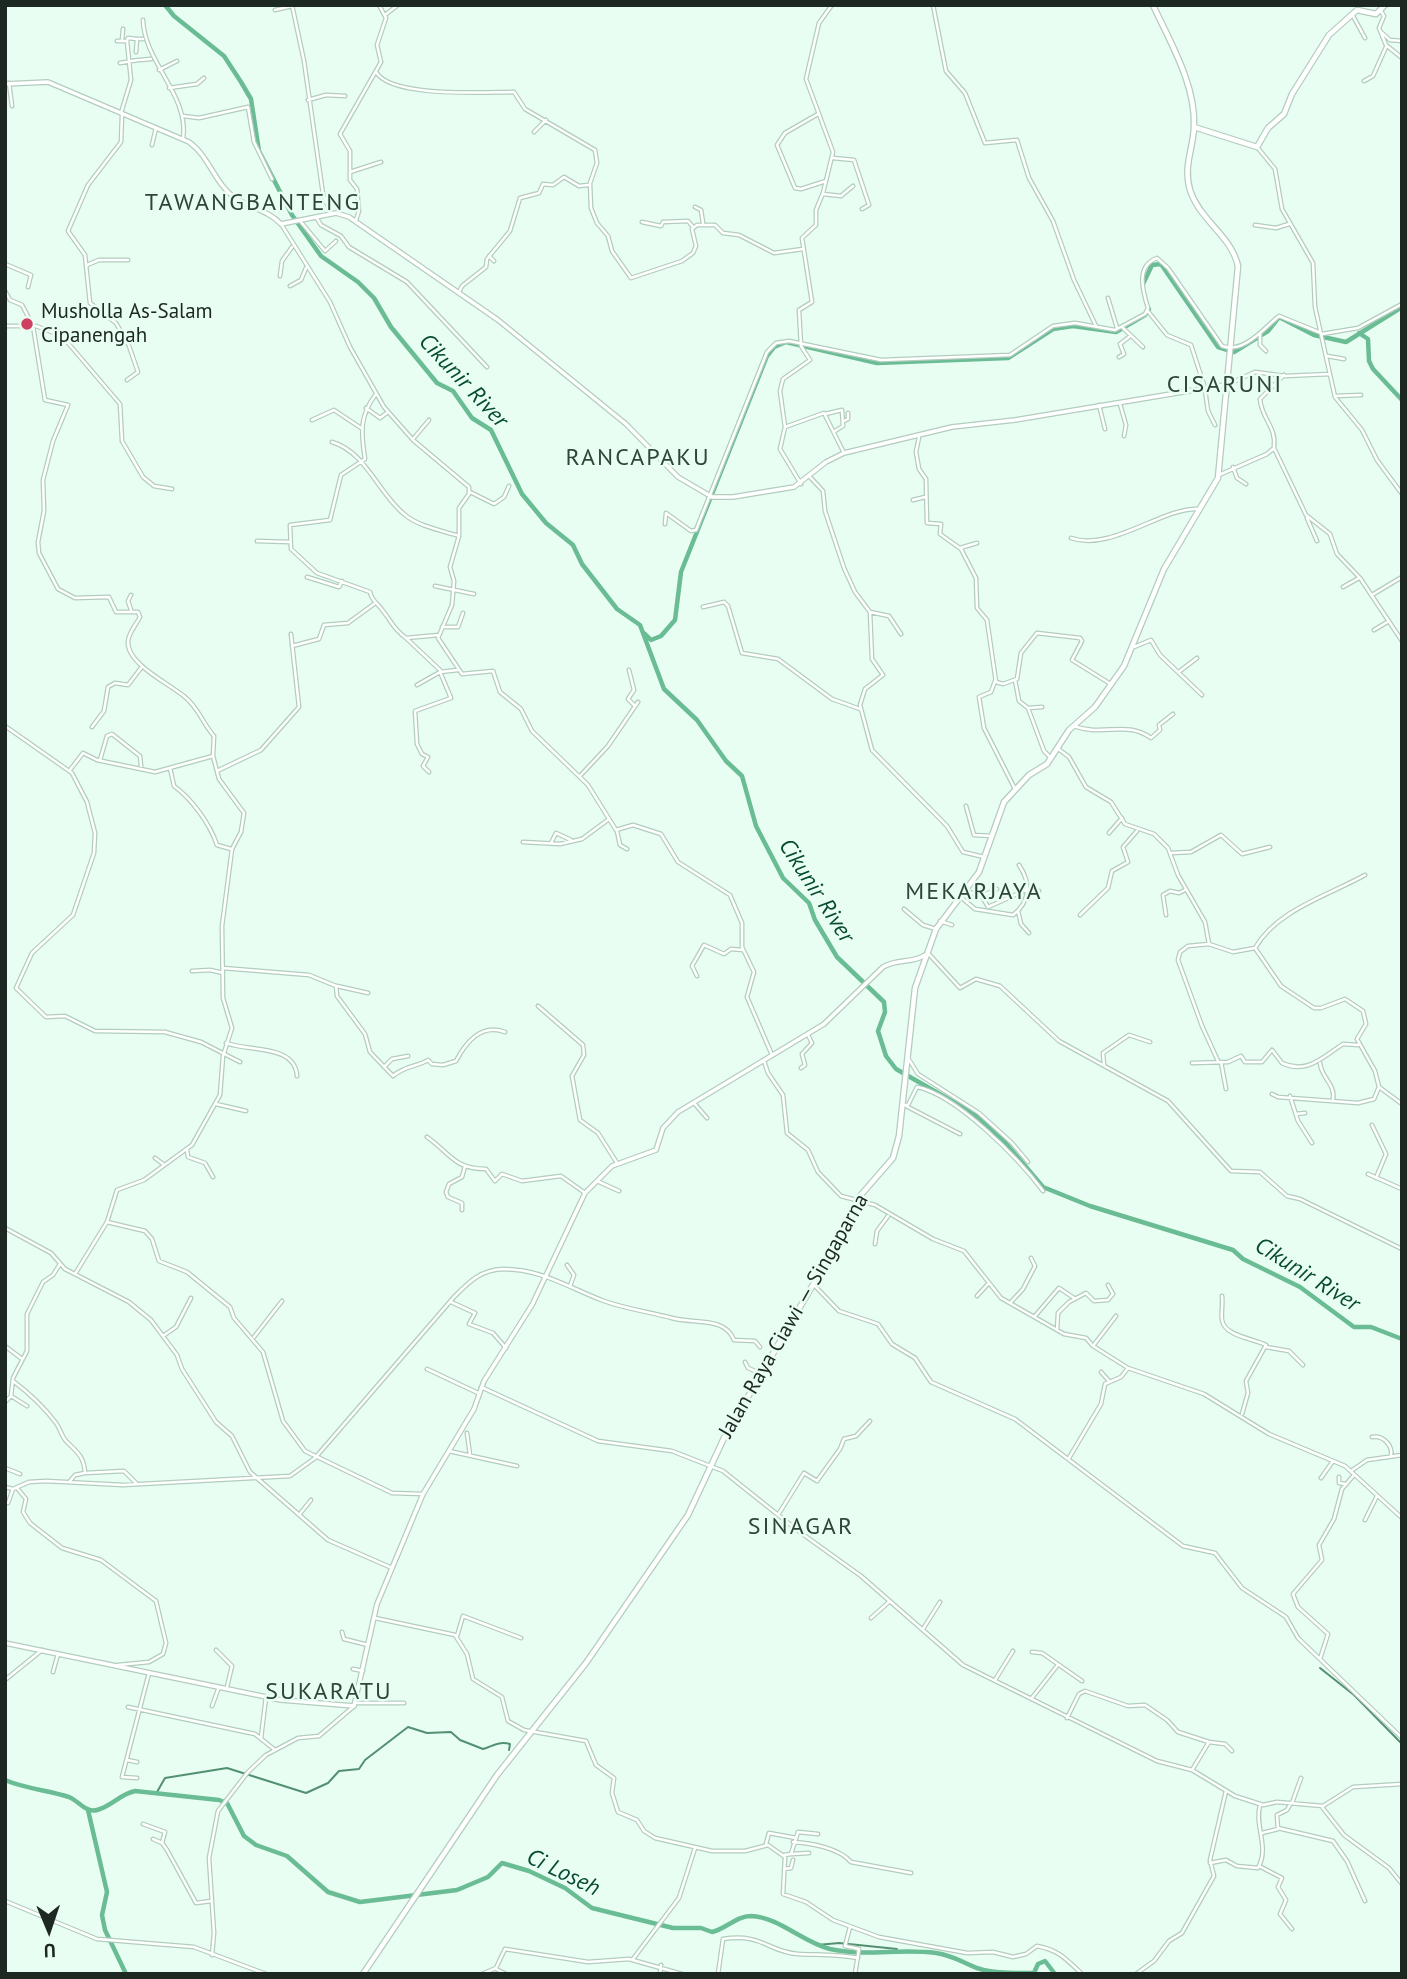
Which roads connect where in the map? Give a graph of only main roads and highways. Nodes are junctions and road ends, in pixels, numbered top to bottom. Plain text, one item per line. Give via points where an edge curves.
1 (1385, 5) edge
2 (1156, 6) edge
3 (1359, 8) edge
4 (1194, 127) junction
5 (363, 1974) edge

1 - 3 main road via 1375,14
2 - 4 main road, Jalan Raya Ciawi — Singaparna via 1188,90
3 - 4 main road via 1329,35 1284,114 1256,147
4 - 5 main road, Jalan Raya Ciawi — Singaparna via 1186,163 1191,193 1203,216 1233,249 1238,266 1219,475 1164,569 1124,666 1051,758 1015,789 1001,808 979,872 936,929 915,988 904,1106 893,1158 858,1200 673,1537 586,1663 496,1775

